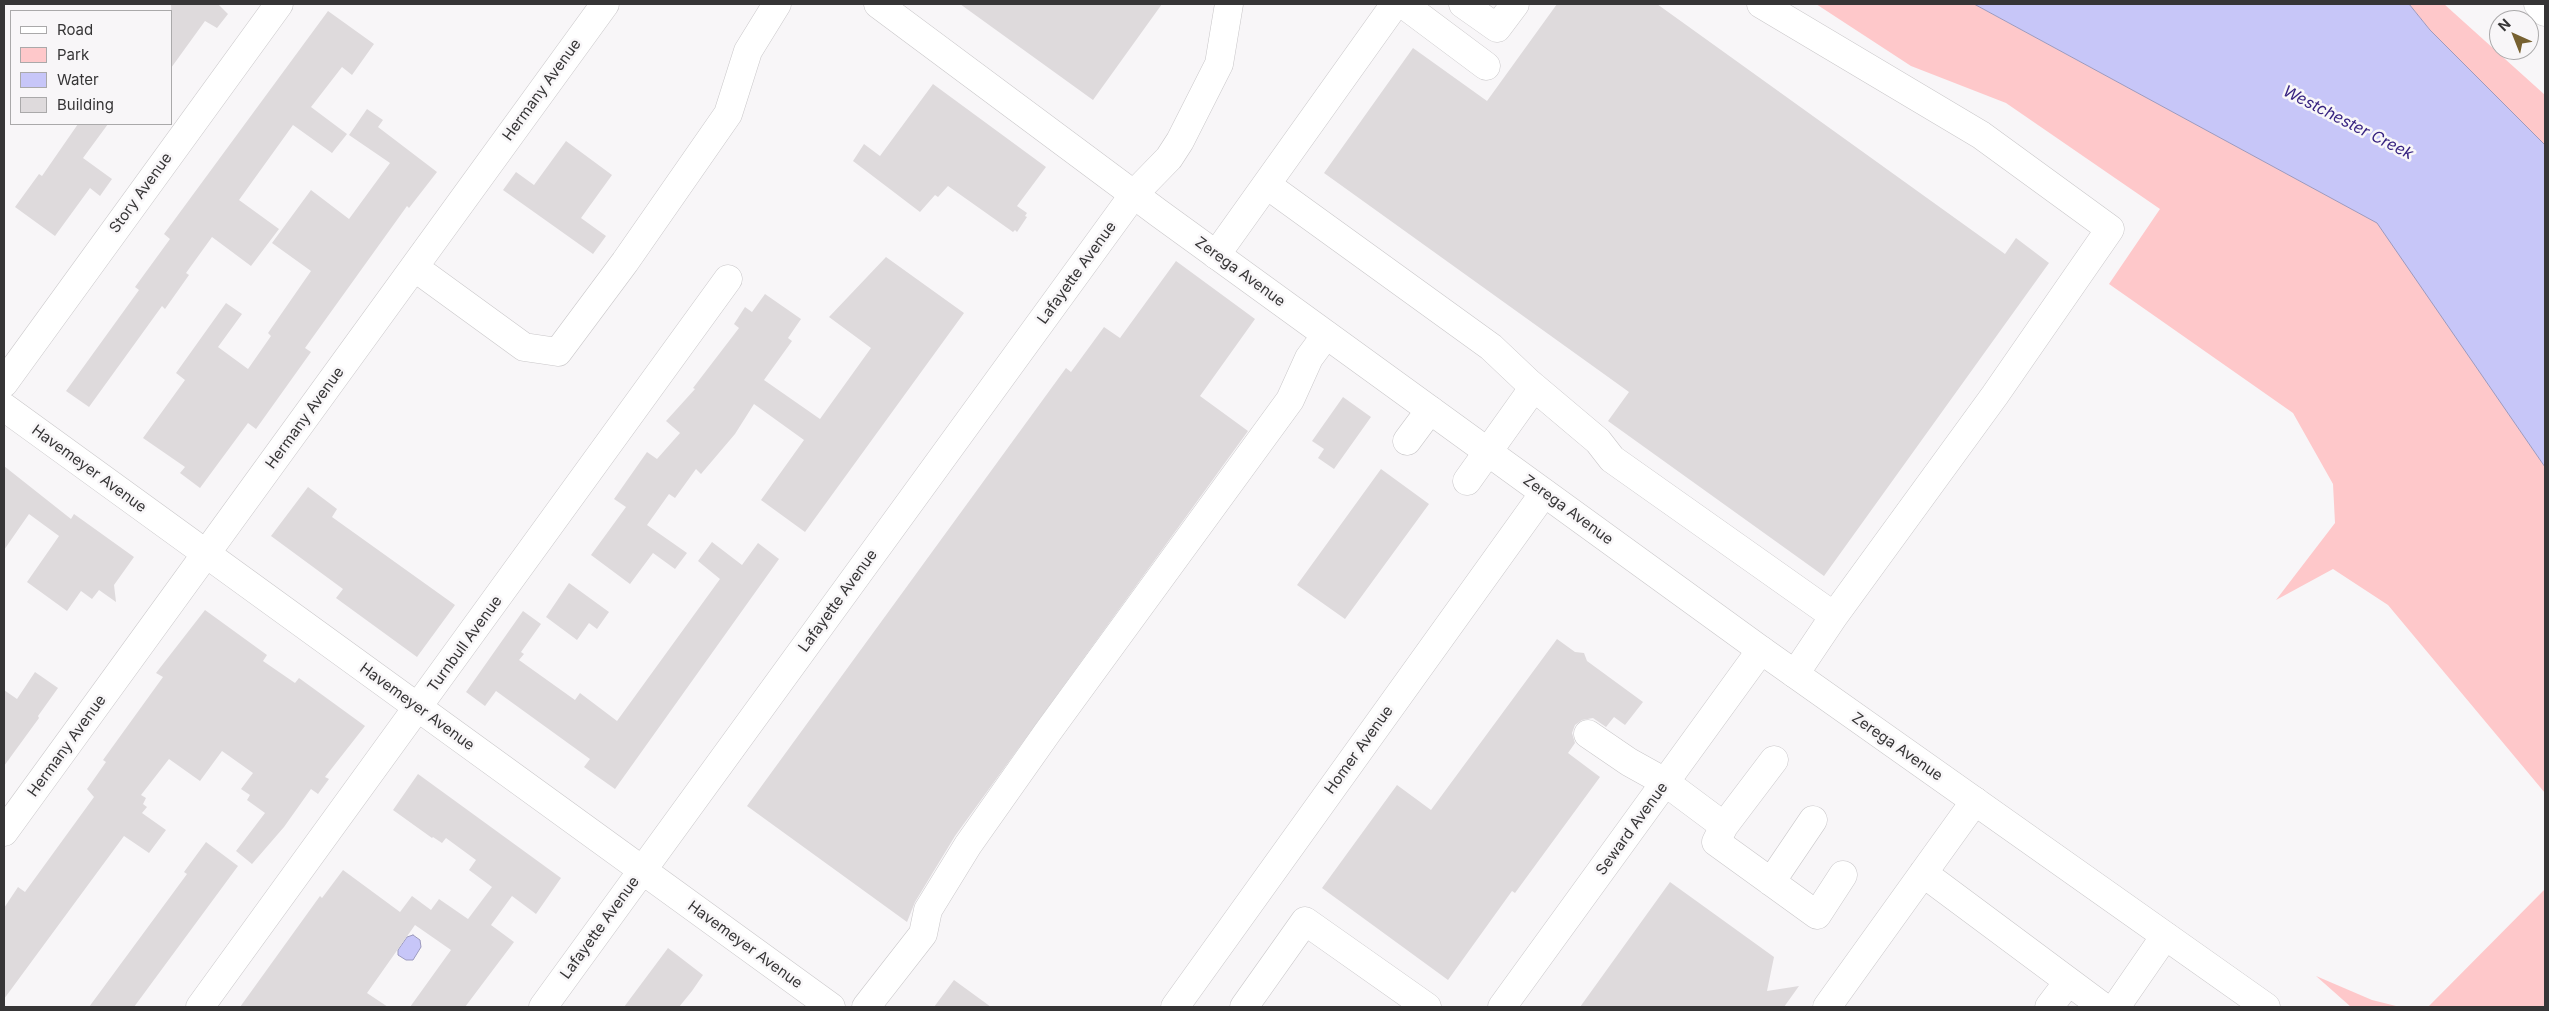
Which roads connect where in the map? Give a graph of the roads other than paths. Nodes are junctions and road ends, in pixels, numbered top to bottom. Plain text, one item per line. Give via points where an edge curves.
1 (279, 4) edge
2 (605, 4) edge
3 (777, 4) edge
4 (878, 4) edge
5 (1229, 4) edge
6 (1395, 4) edge
7 (1403, 4) edge
8 (1453, 4) edge
9 (1462, 4) edge
10 (1515, 4) edge
11 (1761, 4) edge
12 (2538, 4) edge
13 (2545, 12) edge
14 (1436, 29) junction
15 (1486, 66) dead end
16 (1266, 185) junction
17 (1134, 194) junction
18 (1216, 255) junction
19 (414, 267) junction
20 (728, 279) dead end
21 (1326, 335) junction
22 (4, 383) edge
23 (1534, 387) junction
24 (4, 407) edge
25 (1430, 410) junction
26 (1407, 441) dead end
27 (1488, 452) junction
28 (1467, 480) dead end
29 (1544, 493) junction
30 (206, 554) junction
31 (1834, 616) junction
32 (1760, 650) junction
33 (1795, 674) junction
34 (418, 707) junction
35 (1588, 734) dead end
36 (1774, 760) dead end
37 (1665, 782) junction
38 (1974, 801) junction
39 (1813, 820) dead end
40 (1724, 826) junction
41 (4, 832) edge
42 (642, 871) junction
43 (1923, 873) junction
44 (1843, 875) dead end
45 (1771, 882) junction
46 (2165, 936) junction
47 (2068, 982) junction
48 (200, 1007) edge
49 (543, 1007) edge
50 (831, 1007) edge
51 (866, 1007) edge
52 (1174, 1007) edge
53 (1244, 1007) edge
54 (1427, 1007) edge
55 (1502, 1007) edge
56 (1827, 1007) edge
57 (2049, 1007) edge
58 (2103, 1007) edge
59 (2116, 1007) edge
60 (2266, 1007) edge

1 - 22 street, Story Avenue
2 - 19 street, Hermany Avenue
3 - 19 street via 748,51 728,114 558,352 524,347
4 - 17 street, Zerega Avenue
5 - 17 street, Lafayette Avenue via 1219,64 1165,163
6 - 16 street
7 - 14 street
8 - 14 street
9 - 10 street via 1497,28
11 - 31 street via 1981,135 2110,229 1995,395
12 - 13 street
14 - 15 street
16 - 18 street
16 - 23 street via 1491,347
17 - 18 street, Zerega Avenue
17 - 42 street, Lafayette Avenue
18 - 21 street, Zerega Avenue
19 - 30 street, Hermany Avenue
20 - 34 street, Turnbull Avenue
21 - 25 street, Zerega Avenue
21 - 51 street via 1302,370 1290,400 968,845 928,910 923,934
23 - 27 street
23 - 31 street via 1598,441 1612,459
24 - 30 street, Havemeyer Avenue
25 - 26 street
25 - 27 street, Zerega Avenue
27 - 28 street
27 - 29 street, Zerega Avenue
29 - 32 street, Zerega Avenue
29 - 52 street, Homer Avenue
30 - 34 street, Havemeyer Avenue
30 - 41 street, Hermany Avenue
31 - 33 street
32 - 33 street, Zerega Avenue
32 - 37 street, Seward Avenue
33 - 38 street, Zerega Avenue
34 - 42 street, Havemeyer Avenue
34 - 48 street, Turnbull Avenue
35 - 37 street
36 - 40 street
37 - 40 street
37 - 55 street, Seward Avenue
38 - 43 street
38 - 46 street, Zerega Avenue
39 - 45 street
40 - 45 street via 1716,842
42 - 49 street, Lafayette Avenue
42 - 50 street, Havemeyer Avenue
43 - 47 street
43 - 56 street
44 - 45 street via 1817,916
46 - 59 street
46 - 60 street, Zerega Avenue
47 - 57 street
47 - 58 street
53 - 54 street via 1305,921

